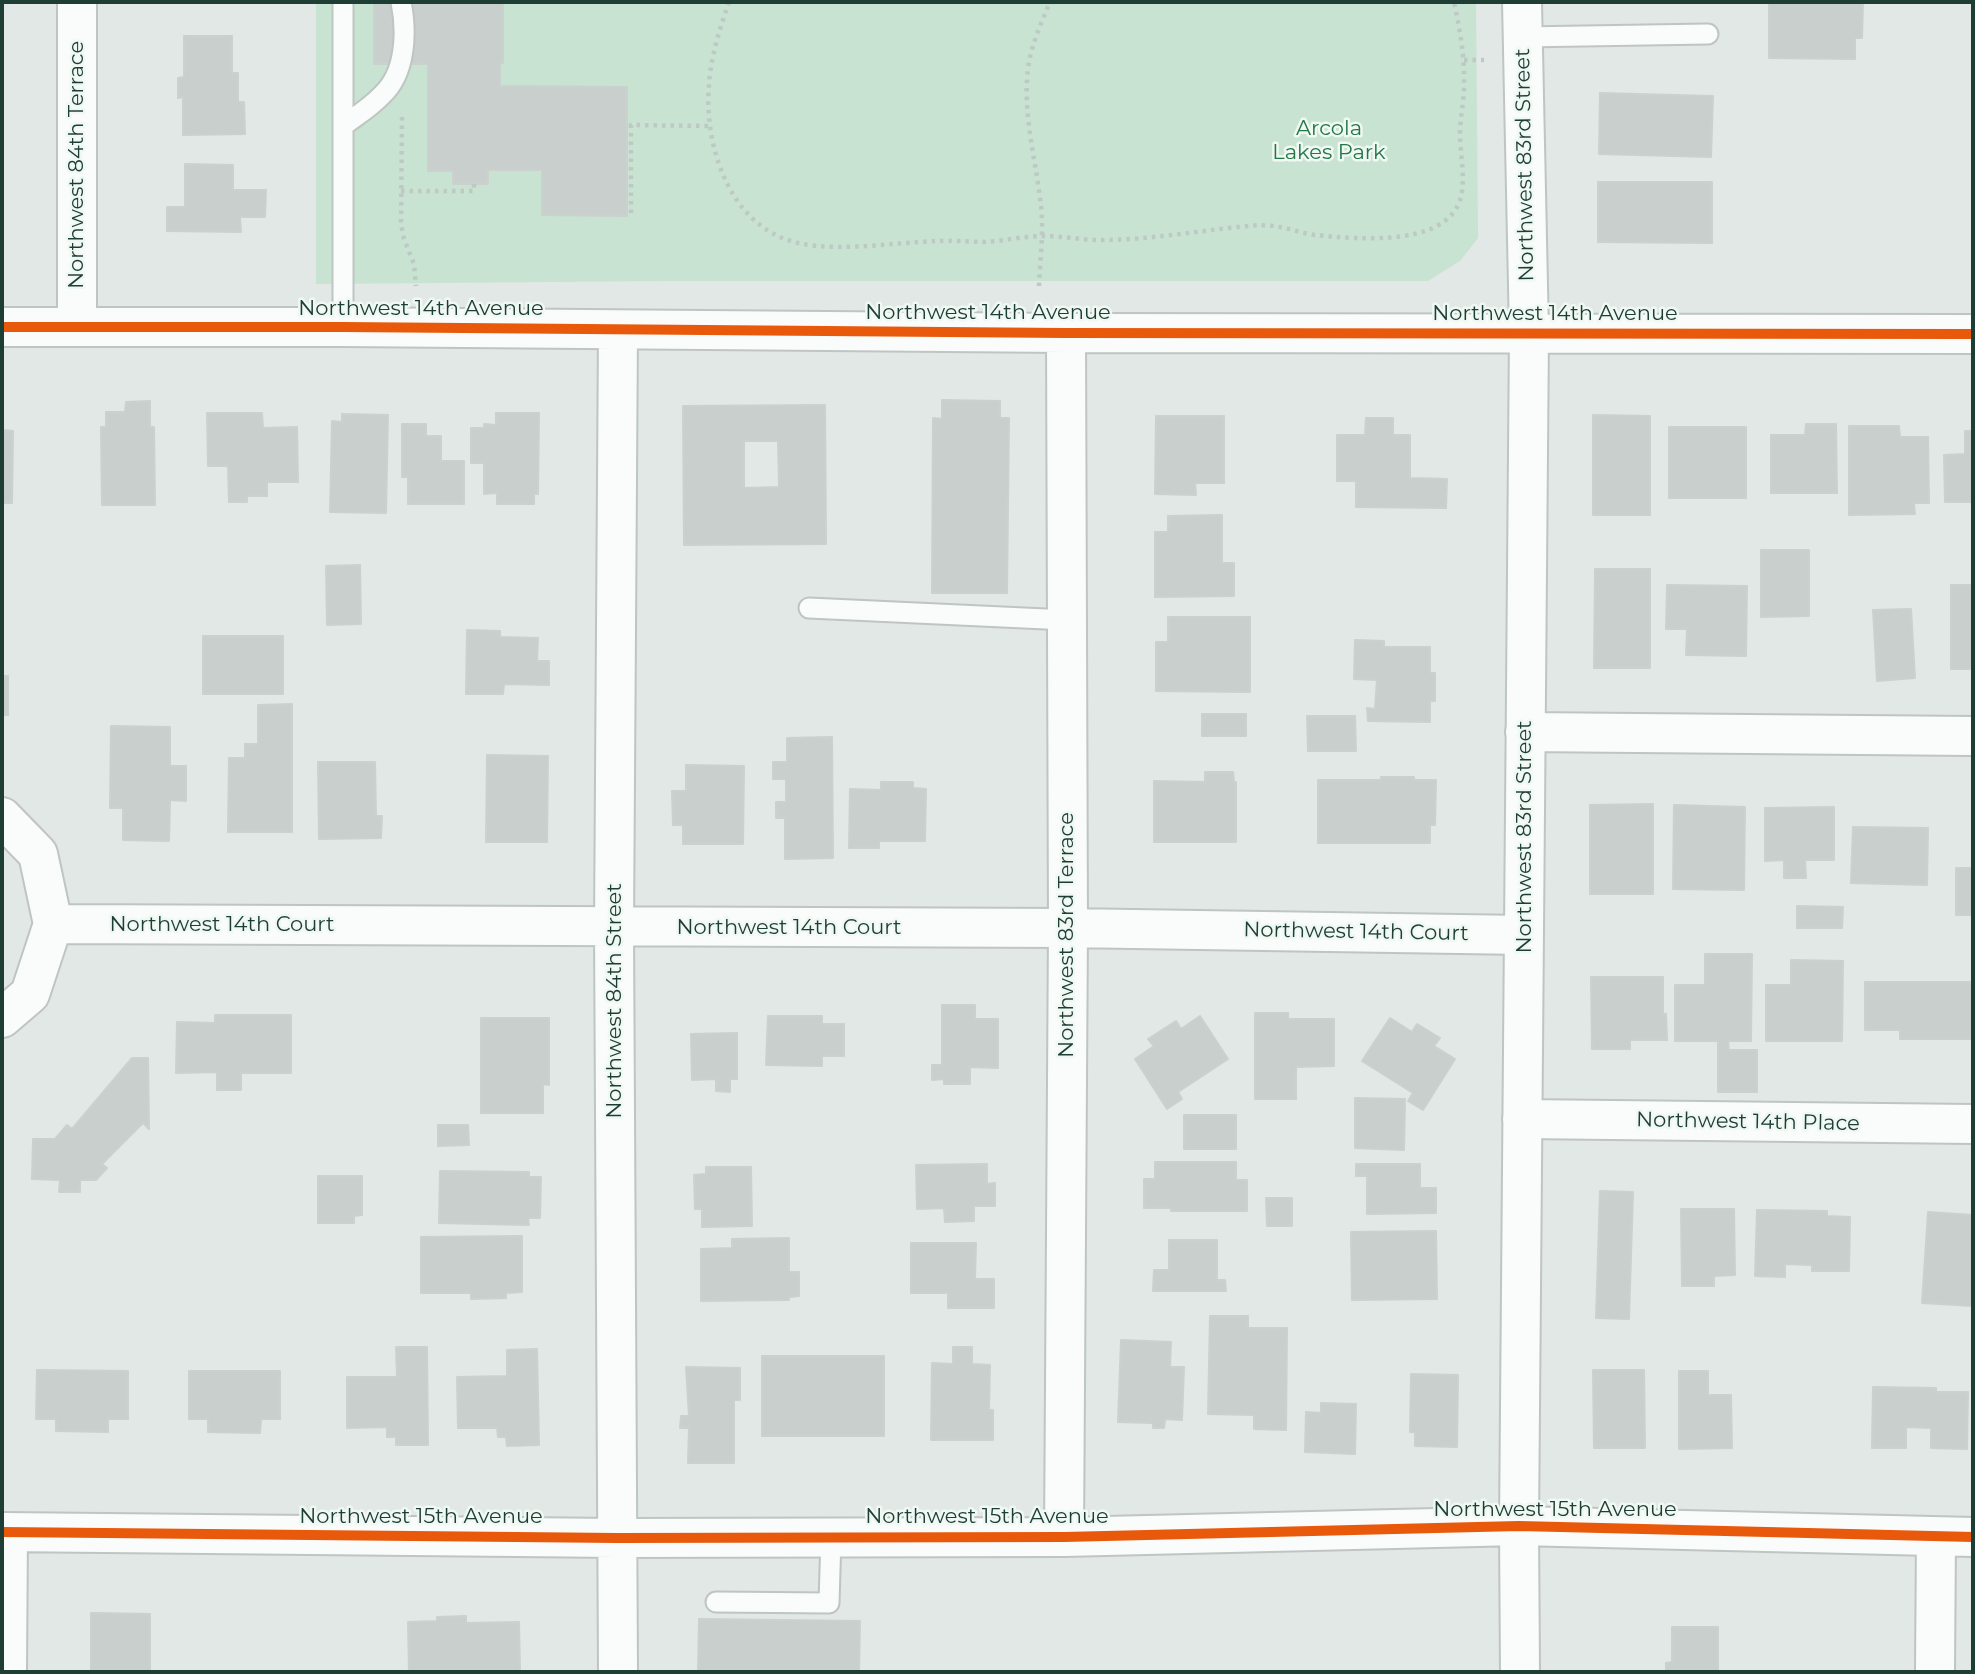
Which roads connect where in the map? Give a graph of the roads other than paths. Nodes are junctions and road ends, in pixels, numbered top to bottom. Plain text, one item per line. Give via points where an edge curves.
1 (77, 2) edge
2 (343, 2) edge
3 (401, 2) edge
4 (1522, 20) edge
5 (1708, 34) dead end
6 (343, 126) junction
7 (2, 327) edge
8 (76, 327) junction
9 (343, 327) junction
10 (618, 330) junction
11 (1066, 333) junction
12 (1529, 333) junction
13 (1973, 334) edge
14 (809, 608) dead end
15 (1067, 620) junction
16 (1525, 732) junction
17 (1973, 736) edge
18 (2, 817) edge
19 (53, 924) junction
20 (614, 927) junction
21 (1068, 928) junction
22 (1524, 935) junction
23 (2, 1018) edge
24 (1522, 1119) junction
25 (1973, 1124) edge
26 (1519, 1526) junction
27 (5, 1532) edge
28 (1063, 1536) junction
29 (831, 1537) junction
30 (1936, 1537) junction
31 (1973, 1537) edge
32 (618, 1538) junction
33 (716, 1602) dead end
34 (7, 1672) edge
35 (618, 1672) edge
36 (1520, 1672) edge
37 (1936, 1672) edge

1 - 8 street, Northwest 84th Terrace
2 - 6 lane
3 - 6 lane via 403,47 396,77 384,94
4 - 5 lane
4 - 12 street, Northwest 83rd Street
6 - 9 lane
7 - 8 street, Northwest 14th Avenue
8 - 9 street, Northwest 14th Avenue
9 - 10 street, Northwest 14th Avenue
10 - 11 street, Northwest 14th Avenue
10 - 20 street, Northwest 84th Street
11 - 12 street, Northwest 14th Avenue
11 - 15 street, Northwest 83rd Terrace
12 - 13 street, Northwest 14th Avenue
12 - 16 street, Northwest 83rd Street
14 - 15 lane
15 - 21 street, Northwest 83rd Terrace
16 - 17 street
16 - 22 street, Northwest 83rd Street
18 - 19 street via 38,854
19 - 20 street, Northwest 14th Court
19 - 23 street via 30,993
20 - 21 street, Northwest 14th Court
20 - 32 street, Northwest 84th Street
21 - 22 street, Northwest 14th Court
21 - 28 street, Northwest 83rd Terrace
22 - 24 street, Northwest 83rd Street
24 - 25 street, Northwest 14th Place
24 - 26 street, Northwest 83rd Street
26 - 28 street, Northwest 15th Avenue
26 - 30 street, Northwest 15th Avenue
26 - 36 street, Northwest 83rd Street
27 - 32 street, Northwest 15th Avenue
27 - 34 street
28 - 29 street, Northwest 15th Avenue
29 - 32 street, Northwest 15th Avenue
29 - 33 lane via 829,1603
30 - 31 street, Northwest 15th Avenue
30 - 37 street
32 - 35 street, Northwest 84th Street

